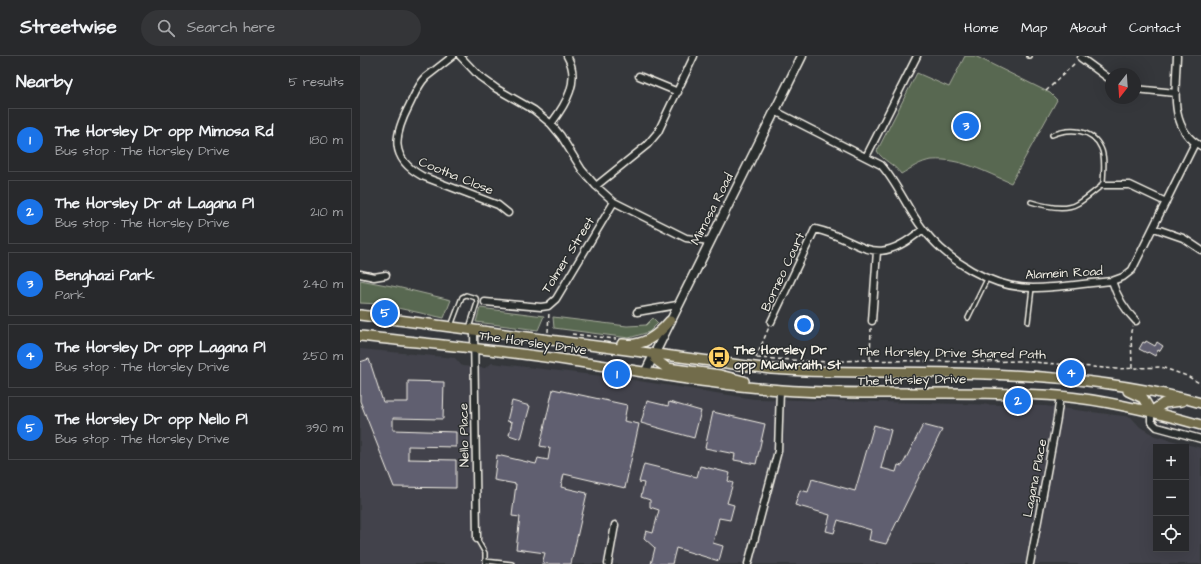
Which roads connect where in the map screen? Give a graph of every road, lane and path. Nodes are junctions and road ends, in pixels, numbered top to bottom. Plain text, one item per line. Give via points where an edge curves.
1 (453, 56) edge
2 (460, 56) edge
3 (567, 56) edge
4 (694, 56) edge
5 (802, 56) edge
6 (917, 56) edge
7 (1177, 56) edge
8 (1079, 57) edge
9 (639, 76) dead end
10 (1105, 76) edge
11 (1141, 90) edge
12 (1046, 91) dead end
13 (678, 92) junction
14 (1176, 93) junction
15 (775, 111) junction
16 (551, 124) junction
17 (1052, 135) dead end
18 (1198, 144) edge
19 (866, 157) junction
20 (1103, 185) junction
21 (596, 186) junction
22 (614, 202) junction
23 (1031, 202) dead end
24 (1166, 202) junction
25 (508, 213) dead end
26 (1154, 228) junction
27 (923, 229) junction
28 (710, 241) junction
29 (1201, 250) edge
30 (877, 252) junction
31 (360, 274) edge
32 (386, 275) dead end
33 (987, 279) junction
34 (1112, 281) junction
35 (1032, 288) junction
36 (485, 302) dead end
37 (677, 305) junction
38 (548, 306) junction
39 (637, 312) dead end
40 (360, 315) edge
41 (968, 318) dead end
42 (670, 321) junction
43 (872, 321) joint
44 (1136, 321) joint
45 (772, 322) joint
46 (1028, 322) dead end
47 (451, 328) junction
48 (472, 330) junction
49 (548, 334) dead end
50 (360, 336) edge
51 (561, 342) junction
52 (474, 348) junction
53 (654, 354) junction
54 (870, 360) junction
55 (1132, 368) junction
56 (645, 373) junction
57 (1201, 384) edge
58 (1111, 385) junction
59 (780, 390) junction
60 (1060, 396) junction
61 (1190, 400) junction
62 (1201, 403) edge
63 (1151, 412) junction
64 (1201, 424) edge
65 (1201, 439) edge
66 (615, 525) dead end
67 (477, 540) joint
68 (485, 563) edge
69 (512, 564) edge
70 (608, 564) edge
71 (748, 564) edge
72 (1030, 564) edge

1 - 25 street, Cootha Close via 419,86 400,124 396,138 398,152 410,170 498,205
2 - 16 street via 479,76 534,110
3 - 16 street via 573,75 572,86 568,99
4 - 13 street
5 - 15 main road, Mimosa Road
6 - 19 street
7 - 14 street
8 - 10 street
8 - 12 path
9 - 13 street
11 - 14 street
13 - 21 street via 658,132 647,145
14 - 18 street via 1179,120 1186,133
15 - 19 street, Alamein Road
15 - 28 main road, Mimosa Road
16 - 21 street
17 - 20 lane via 1064,130 1073,130 1089,135 1096,141 1102,148
18 - 24 street, Alamein Road
19 - 27 street, Alamein Road via 881,165 890,174
20 - 23 lane via 1077,204 1069,206 1046,206
20 - 24 street via 1130,185
21 - 22 street
22 - 28 street via 686,238
22 - 38 street, Tolmer Street via 556,299
24 - 26 street, Alamein Road
26 - 29 street via 1183,238
26 - 34 street, Alamein Road via 1132,270
27 - 30 street via 910,240
27 - 33 street, Alamein Road via 952,258
28 - 37 main road, Mimosa Road
30 - 43 street
30 - 45 street, Borneo Court via 815,230
31 - 32 street via 374,277
33 - 35 street, Alamein Road
33 - 41 lane
34 - 35 street, Alamein Road
34 - 44 street via 1116,296
35 - 46 lane
36 - 38 street, Tolmer Street
37 - 39 street
37 - 42 main road, Mimosa Road
38 - 49 path
40 - 47 main road, The Horsley Drive
42 - 51 main road via 653,337 636,344 600,341
42 - 53 main road, Mimosa Road
43 - 54 path
44 - 55 path via 1131,331
45 - 54 path, The Horsley Drive Shared Path via 756,358 830,362
47 - 48 main road, The Horsley Drive
47 - 48 lane via 462,297 466,294 476,298 477,303
48 - 51 main road, The Horsley Drive
48 - 52 street, Nello Place
50 - 52 main road, The Horsley Drive
51 - 53 main road, The Horsley Drive
52 - 56 main road, The Horsley Drive
52 - 67 street, Nello Place
53 - 56 main road, Mimosa Road
53 - 58 main road, The Horsley Drive via 771,369 1047,377
53 - 59 main road via 656,360 667,368 720,375
54 - 55 path, The Horsley Drive Shared Path via 1021,361 1092,368
55 - 57 path, The Horsley Drive Shared Path via 1161,367
56 - 59 main road, The Horsley Drive
58 - 61 main road, The Horsley Drive
58 - 63 main road via 1143,398
59 - 60 main road, The Horsley Drive via 905,394 959,391
59 - 71 street via 778,451
60 - 63 main road, The Horsley Drive
60 - 72 street, Lagana Place
61 - 62 main road, The Horsley Drive
61 - 63 main road via 1164,403
63 - 64 main road, The Horsley Drive
63 - 65 street via 1151,421 1157,427
66 - 70 street
67 - 68 lane via 485,553
68 - 69 lane

